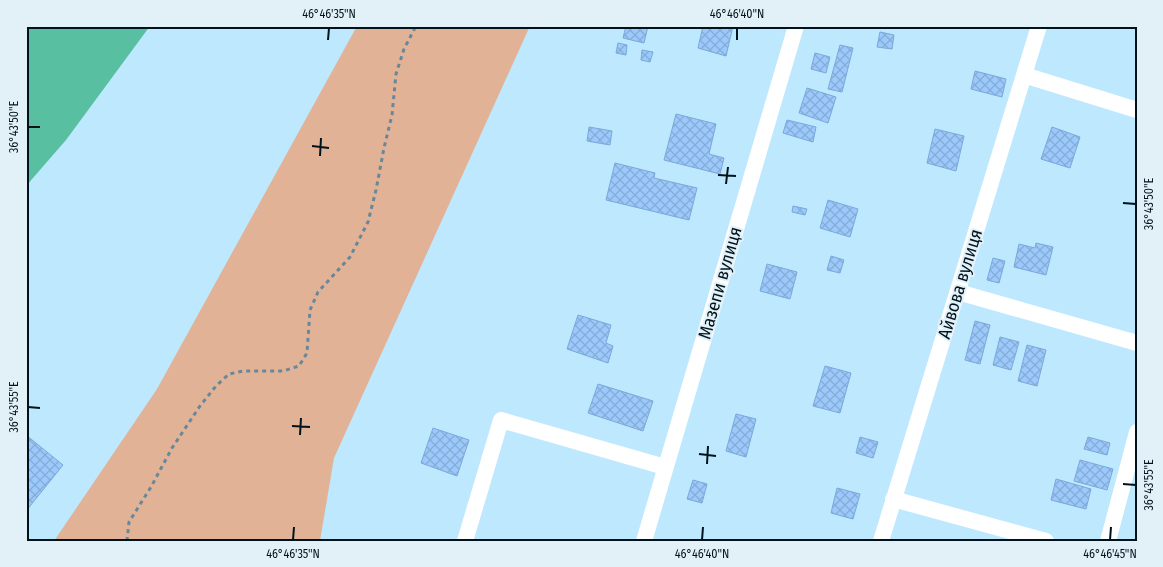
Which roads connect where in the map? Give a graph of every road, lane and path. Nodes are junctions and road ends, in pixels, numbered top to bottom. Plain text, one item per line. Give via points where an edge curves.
1 (416, 26) edge
2 (796, 26) edge
3 (1040, 26) edge
4 (1024, 75) junction
5 (1137, 110) edge
6 (958, 292) junction
7 (1137, 343) edge
8 (1137, 432) edge
9 (665, 467) junction
10 (894, 499) junction
11 (126, 541) edge
12 (465, 541) edge
13 (644, 541) edge
14 (880, 541) edge
15 (1046, 541) edge
16 (1108, 541) edge

1 - 11 path via 396,74 392,115 368,222 350,257 318,292 310,310 307,353 299,366 283,371 230,374 216,386 172,448 129,522
2 - 9 street, Мазепи вулиця
3 - 4 street, Айвова вулиця
4 - 5 street
4 - 6 street, Айвова вулиця
6 - 7 street
6 - 10 street, Айвова вулиця
8 - 16 street
9 - 12 street via 500,420
9 - 13 street, Мазепи вулиця
10 - 14 street, Айвова вулиця
10 - 15 street

